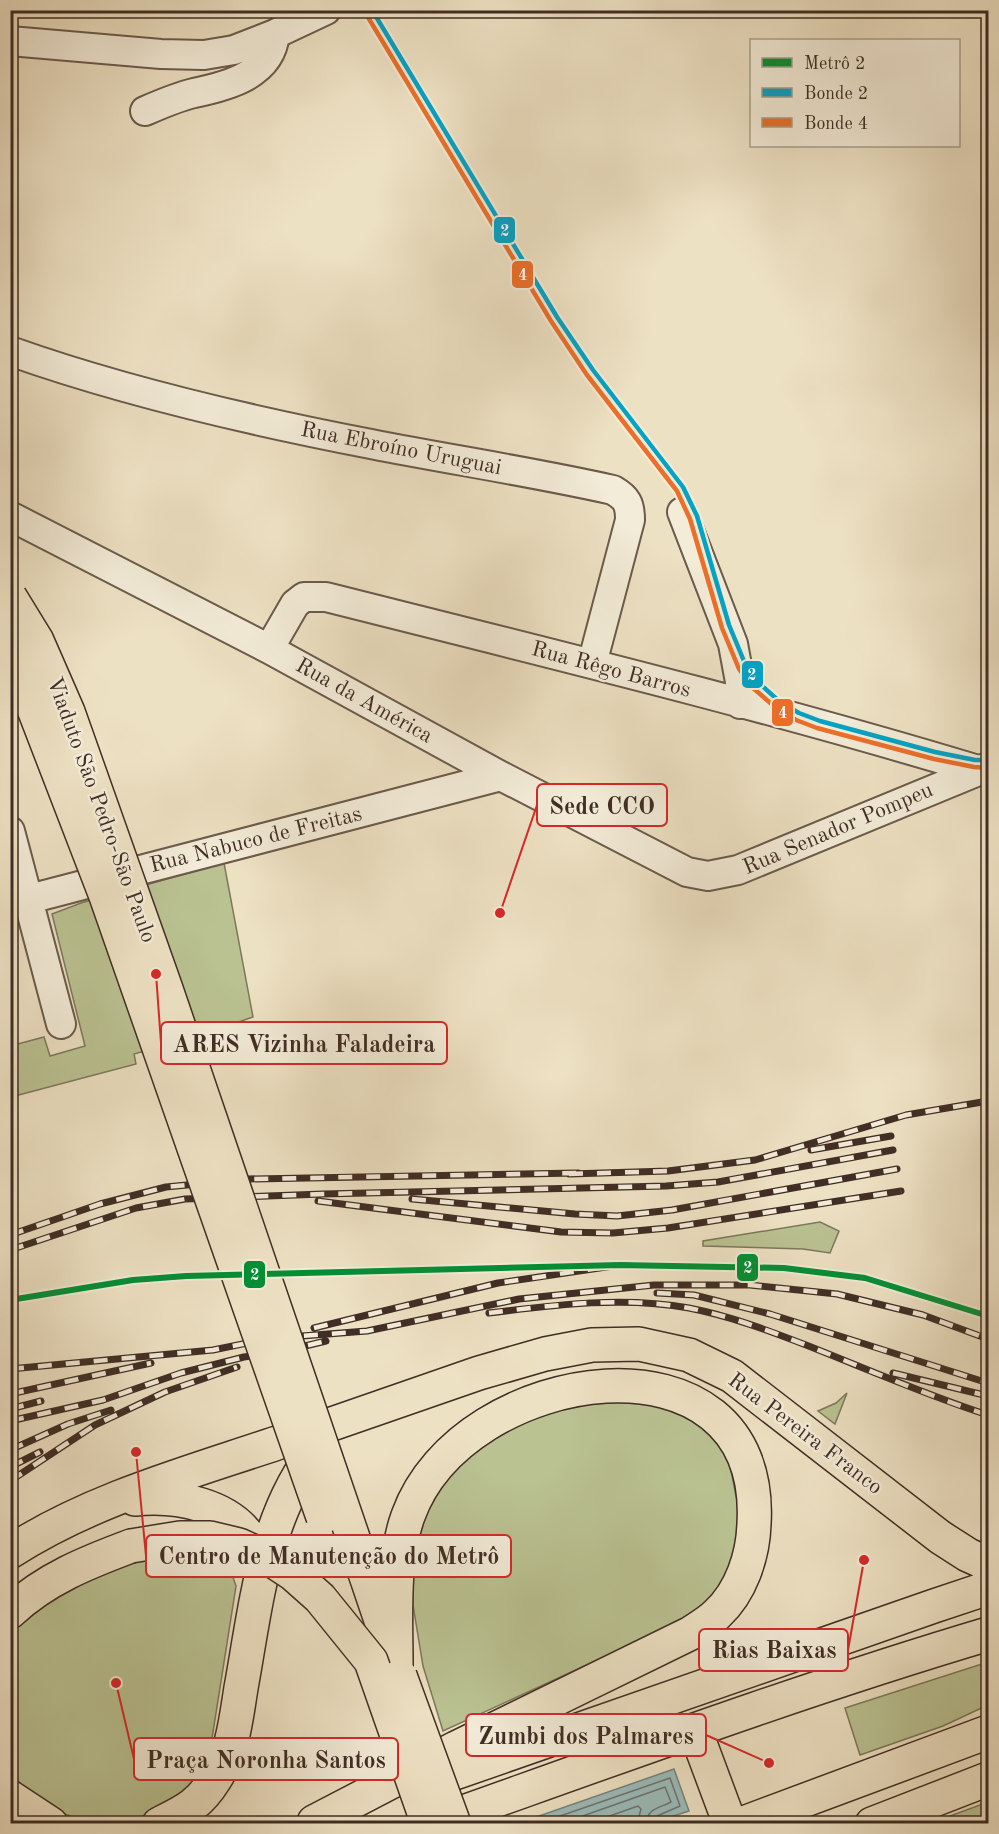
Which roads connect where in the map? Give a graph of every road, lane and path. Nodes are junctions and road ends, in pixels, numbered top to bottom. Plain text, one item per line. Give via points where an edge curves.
1 (326, 10) edge
2 (275, 34) junction
3 (10, 41) edge
4 (145, 111) dead end
5 (10, 351) edge
6 (682, 512) dead end
7 (10, 516) edge
8 (10, 597) edge
9 (269, 649) junction
10 (10, 656) edge
11 (592, 664) junction
12 (740, 704) junction
13 (983, 768) edge
14 (501, 776) junction
15 (10, 831) edge
16 (720, 875) joint
17 (20, 902) edge
18 (61, 1024) dead end
19 (277, 1443) dead end
20 (104, 1504) junction
21 (10, 1552) edge
22 (988, 1564) edge
23 (355, 1575) junction
24 (261, 1576) junction
25 (988, 1588) edge
26 (10, 1612) edge
27 (988, 1634) edge
28 (384, 1663) junction
29 (695, 1730) junction
30 (986, 1734) edge
31 (988, 1779) edge
32 (10, 1797) edge
33 (311, 1822) edge
34 (51, 1824) edge
35 (159, 1824) edge
36 (429, 1824) edge
37 (454, 1824) edge
38 (730, 1824) edge
39 (741, 1824) edge
40 (872, 1824) edge

1 - 2 street
2 - 3 street via 234,50 204,55
2 - 4 street via 269,54 245,78
5 - 11 street, Rua Ebroíno Uruguai via 94,379 238,415 619,493 628,502 630,520
6 - 12 street via 733,644
7 - 9 street, Rua da América
8 - 23 main road, Viaduto São Pedro-São Paulo, bridge via 38,641 68,712 166,989
9 - 11 street, Rua Rêgo Barros via 295,604 314,596
9 - 14 street, Rua da América
10 - 23 main road, Viaduto São Pedro-São Paulo, bridge via 106,896
11 - 12 street, Rua Rêgo Barros
12 - 13 street, Rua Rêgo Barros
13 - 16 street, Rua Senador Pompeu
14 - 16 street, Rua da América via 687,872
14 - 17 street, Rua Nabuco de Freitas
15 - 17 street
17 - 18 street
19 - 20 main road
20 - 21 main road via 42,1531
20 - 24 main road via 138,1498 172,1499 227,1515 254,1545
22 - 24 main road, Rua Pereira Franco via 940,1537 732,1376 689,1355 639,1344 580,1347 545,1354 342,1421 303,1467 286,1497
23 - 28 main road
24 - 35 main road via 230,1750 215,1780 191,1808
25 - 33 main road
26 - 28 main road, bridge via 48,1583 91,1560 131,1546 180,1538 210,1538 239,1545 293,1574
27 - 29 main road
28 - 33 main road via 407,1518 431,1473 459,1442 489,1421 524,1404 568,1391 637,1387 673,1393 710,1413 736,1438 749,1470 755,1509 753,1546 738,1586 718,1614 691,1633
28 - 36 main road, bridge
28 - 37 main road, bridge
29 - 36 main road
29 - 38 main road
30 - 39 main road
31 - 40 main road
32 - 34 main road

